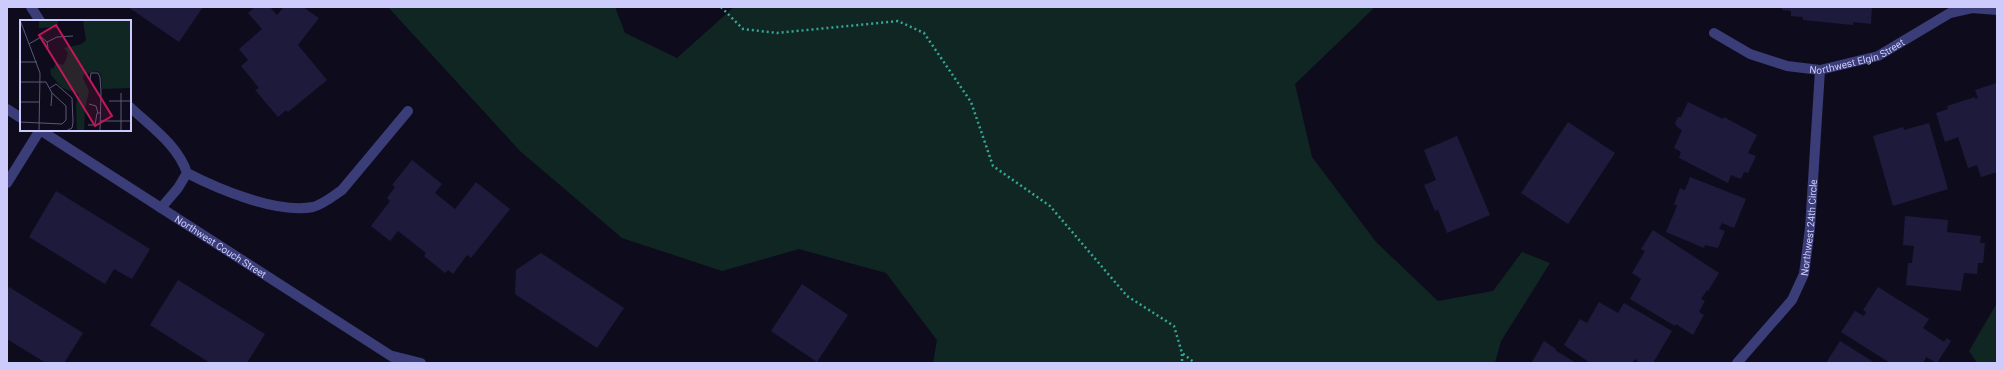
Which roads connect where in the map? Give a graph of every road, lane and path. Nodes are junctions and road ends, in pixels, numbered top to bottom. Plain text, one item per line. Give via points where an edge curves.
1 (31, 7) edge
2 (721, 7) edge
3 (1949, 10) edge
4 (1997, 10) edge
5 (39, 20) edge
6 (1714, 33) dead end
7 (1820, 70) junction
8 (7, 109) edge
9 (131, 109) edge
10 (408, 111) dead end
11 (20, 117) edge
12 (39, 131) edge
13 (42, 131) edge
14 (188, 173) junction
15 (7, 183) edge
16 (161, 208) junction
17 (1182, 353) junction
18 (389, 355) junction
19 (402, 363) edge
20 (421, 363) edge
21 (1182, 363) edge
22 (1196, 363) edge
23 (1737, 363) edge

1 - 5 street
2 - 17 path via 743,29 777,33 898,21 924,33 971,102 993,166 1050,206 1127,296 1174,326
3 - 4 street, Northwest Elgin Street
3 - 7 street, Northwest Elgin Street via 1878,56
6 - 7 street, Northwest Elgin Street via 1750,54 1787,66
7 - 23 street, Northwest 24th Circle via 1810,228 1804,274 1792,300
8 - 11 street
9 - 14 street via 166,140 182,159
10 - 14 street via 342,190 314,206 281,206 255,200 213,186
12 - 15 street
13 - 16 street, Northwest Couch Street
14 - 16 street
16 - 18 street, Northwest Couch Street
17 - 21 path
17 - 22 path
18 - 19 street, Northwest Couch Street
18 - 20 street

